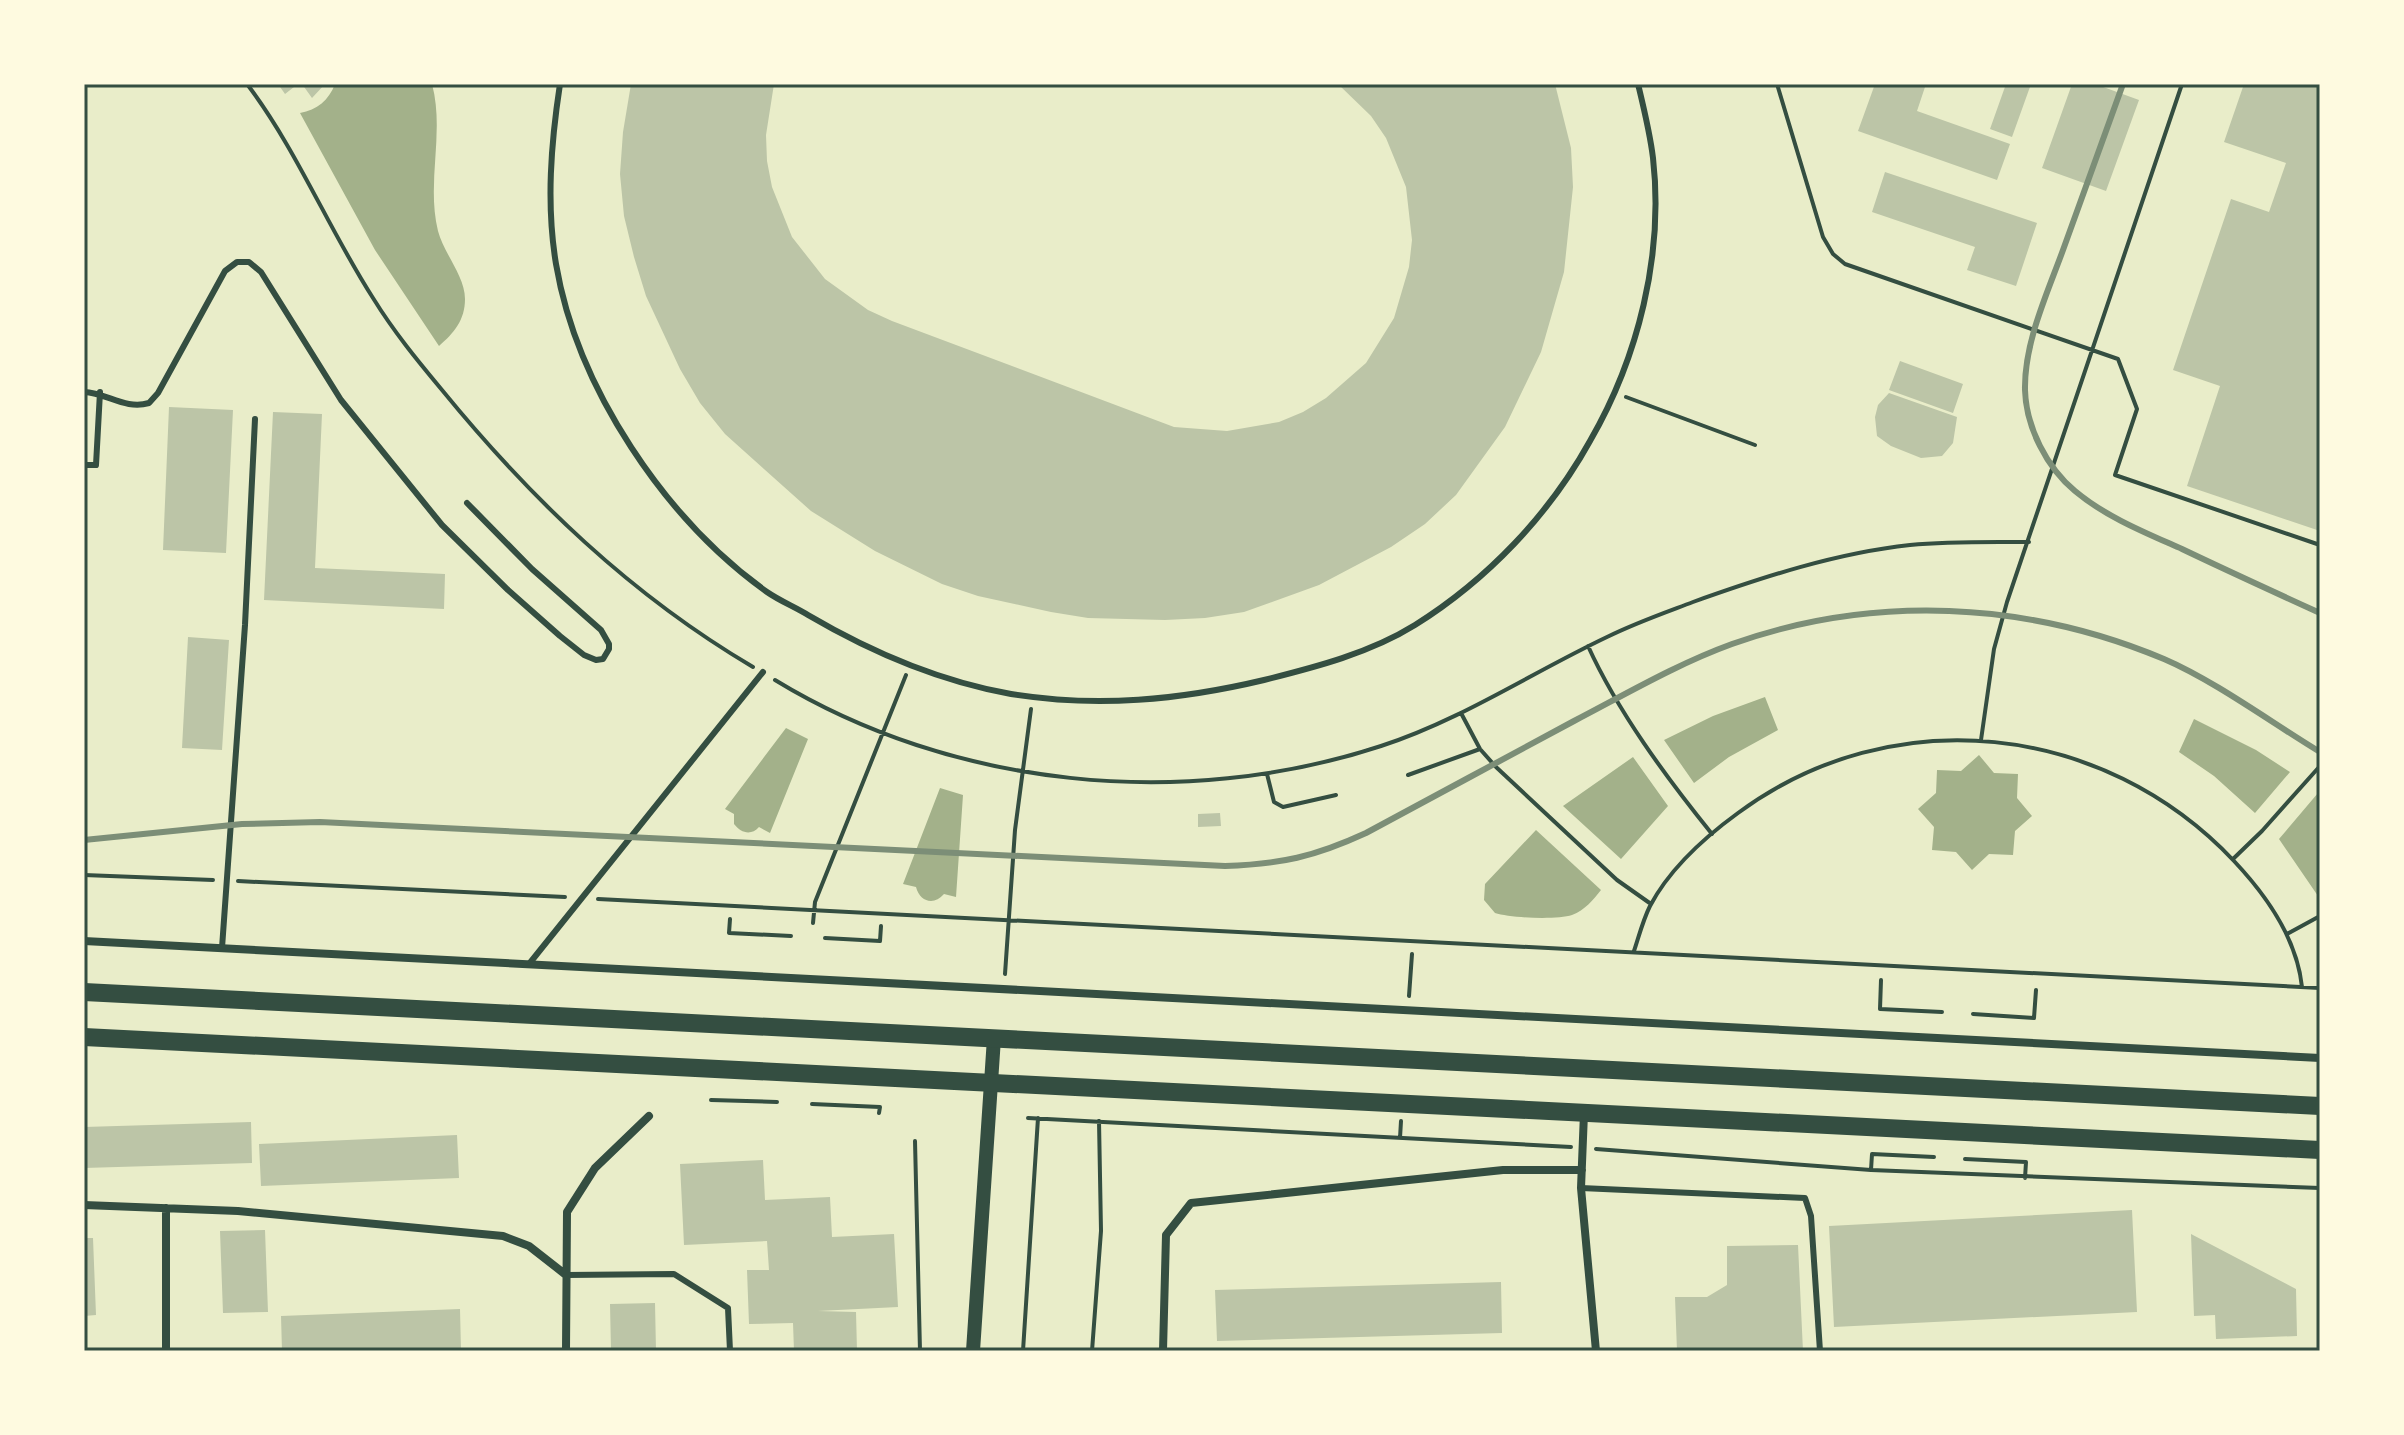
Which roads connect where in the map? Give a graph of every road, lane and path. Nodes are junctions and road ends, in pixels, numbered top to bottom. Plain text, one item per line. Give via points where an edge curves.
1 (247, 84) edge
2 (560, 84) edge
3 (1638, 84) edge
4 (1777, 84) edge
5 (2182, 84) edge
6 (2093, 351) junction
7 (84, 392) edge
8 (100, 392) junction
9 (1614, 393) junction
10 (255, 419) dead end
11 (1755, 445) dead end
12 (84, 465) edge
13 (467, 503) dead end
14 (2029, 542) junction
15 (2320, 545) edge
16 (1588, 646) junction
17 (910, 666) junction
18 (763, 672) junction
19 (1033, 696) junction
20 (1461, 713) junction
21 (883, 733) junction
22 (1981, 740) junction
23 (1480, 749) junction
24 (2320, 766) edge
25 (1025, 771) junction
26 (1267, 774) junction
27 (1408, 775) dead end
28 (1336, 795) dead end
29 (1712, 834) junction
30 (2233, 859) junction
31 (84, 875) edge
32 (227, 881) junction
33 (582, 898) junction
34 (1651, 904) junction
35 (814, 909) junction
36 (2320, 916) edge
37 (730, 919) dead end
38 (1008, 919) junction
39 (813, 923) dead end
40 (881, 926) dead end
41 (2287, 935) junction
42 (791, 936) dead end
43 (825, 938) dead end
44 (84, 941) edge
45 (222, 948) junction
46 (1634, 951) junction
47 (529, 964) junction
48 (1881, 980) dead end
49 (2302, 987) junction
50 (2320, 988) edge
51 (1004, 989) junction
52 (2036, 990) dead end
53 (84, 992) edge
54 (1942, 1012) dead end
55 (1973, 1014) dead end
56 (84, 1037) edge
57 (994, 1038) junction
58 (2320, 1058) edge
59 (989, 1082) junction
60 (711, 1100) dead end
61 (777, 1102) dead end
62 (812, 1104) dead end
63 (2320, 1106) edge
64 (1584, 1112) junction
65 (879, 1113) dead end
66 (649, 1116) dead end
67 (1028, 1118) dead end
68 (1038, 1118) junction
69 (1099, 1121) junction
70 (915, 1141) dead end
71 (1582, 1148) junction
72 (2320, 1150) edge
73 (1934, 1157) dead end
74 (1965, 1159) dead end
75 (1582, 1170) junction
76 (1871, 1170) junction
77 (2025, 1178) junction
78 (1581, 1188) junction
79 (2320, 1188) edge
80 (84, 1205) edge
81 (166, 1208) junction
82 (566, 1275) junction
83 (166, 1351) edge
84 (566, 1351) edge
85 (730, 1351) edge
86 (920, 1351) edge
87 (973, 1351) edge
88 (1023, 1351) edge
89 (1092, 1351) edge
90 (1163, 1351) edge
91 (1596, 1351) edge
92 (1820, 1351) edge

1 - 18 path via 277,125 391,327 465,420 603,560
2 - 17 lane via 551,174 556,264 581,348 621,429 672,502 735,566 770,594
3 - 9 lane via 1653,162 1653,247 1636,336
4 - 6 path via 1823,237 1833,254 1845,264
5 - 6 path
6 - 14 path
6 - 15 path via 2118,359 2137,409 2115,475
7 - 8 lane
8 - 12 lane via 96,465
8 - 13 lane via 127,405 149,403 225,271 237,262 249,262 261,272 341,400 442,525 560,636 584,655 603,659 609,644 601,630
9 - 11 path
9 - 19 lane via 1580,460 1538,520 1413,626 1324,665 1187,696 1098,702
10 - 32 lane
14 - 16 path via 1910,545 1813,564 1650,618
14 - 22 path via 1994,649
16 - 20 path
16 - 29 path via 1605,683
17 - 19 lane via 965,684
17 - 21 path
18 - 21 path via 823,709
18 - 33 lane
19 - 25 path
20 - 23 path
20 - 26 path via 1383,745
21 - 25 path
21 - 35 path
22 - 29 path via 1921,741 1833,762 1753,802
22 - 30 path via 2055,752 2125,778 2177,809
23 - 27 path
23 - 34 path via 1617,880
24 - 30 path
25 - 26 path via 1142,781
25 - 38 path
26 - 28 path via 1274,802 1283,807
29 - 34 path
30 - 41 path
31 - 32 path
32 - 33 path
32 - 45 lane
33 - 35 path
33 - 47 lane
34 - 46 path
35 - 38 path
35 - 39 path
36 - 41 path
37 - 42 path via 729,933
38 - 46 path
38 - 51 path
40 - 43 path via 880,941
41 - 49 path
44 - 45 street
45 - 47 street
46 - 49 path
47 - 51 street
48 - 54 path via 1880,1009
49 - 50 path
51 - 58 street
52 - 55 path via 2034,1018
53 - 57 main road
56 - 59 main road
57 - 59 street
57 - 63 main road
59 - 64 main road
59 - 87 street
60 - 61 path
62 - 65 path via 880,1107
64 - 71 street
64 - 72 main road
66 - 82 street via 595,1168 567,1212
67 - 68 path
68 - 69 path
68 - 88 path
69 - 71 path
69 - 89 path via 1101,1231
70 - 86 path
71 - 75 street
71 - 76 path
73 - 76 path via 1872,1154
74 - 77 path via 2026,1162
75 - 78 street
75 - 90 street via 1503,1170 1191,1203 1166,1235
76 - 77 path
77 - 79 path
78 - 91 street
78 - 92 lane via 1805,1198 1811,1216
80 - 81 street
81 - 82 street via 503,1236 529,1246
81 - 83 street
82 - 84 street
82 - 85 lane via 674,1274 728,1308

